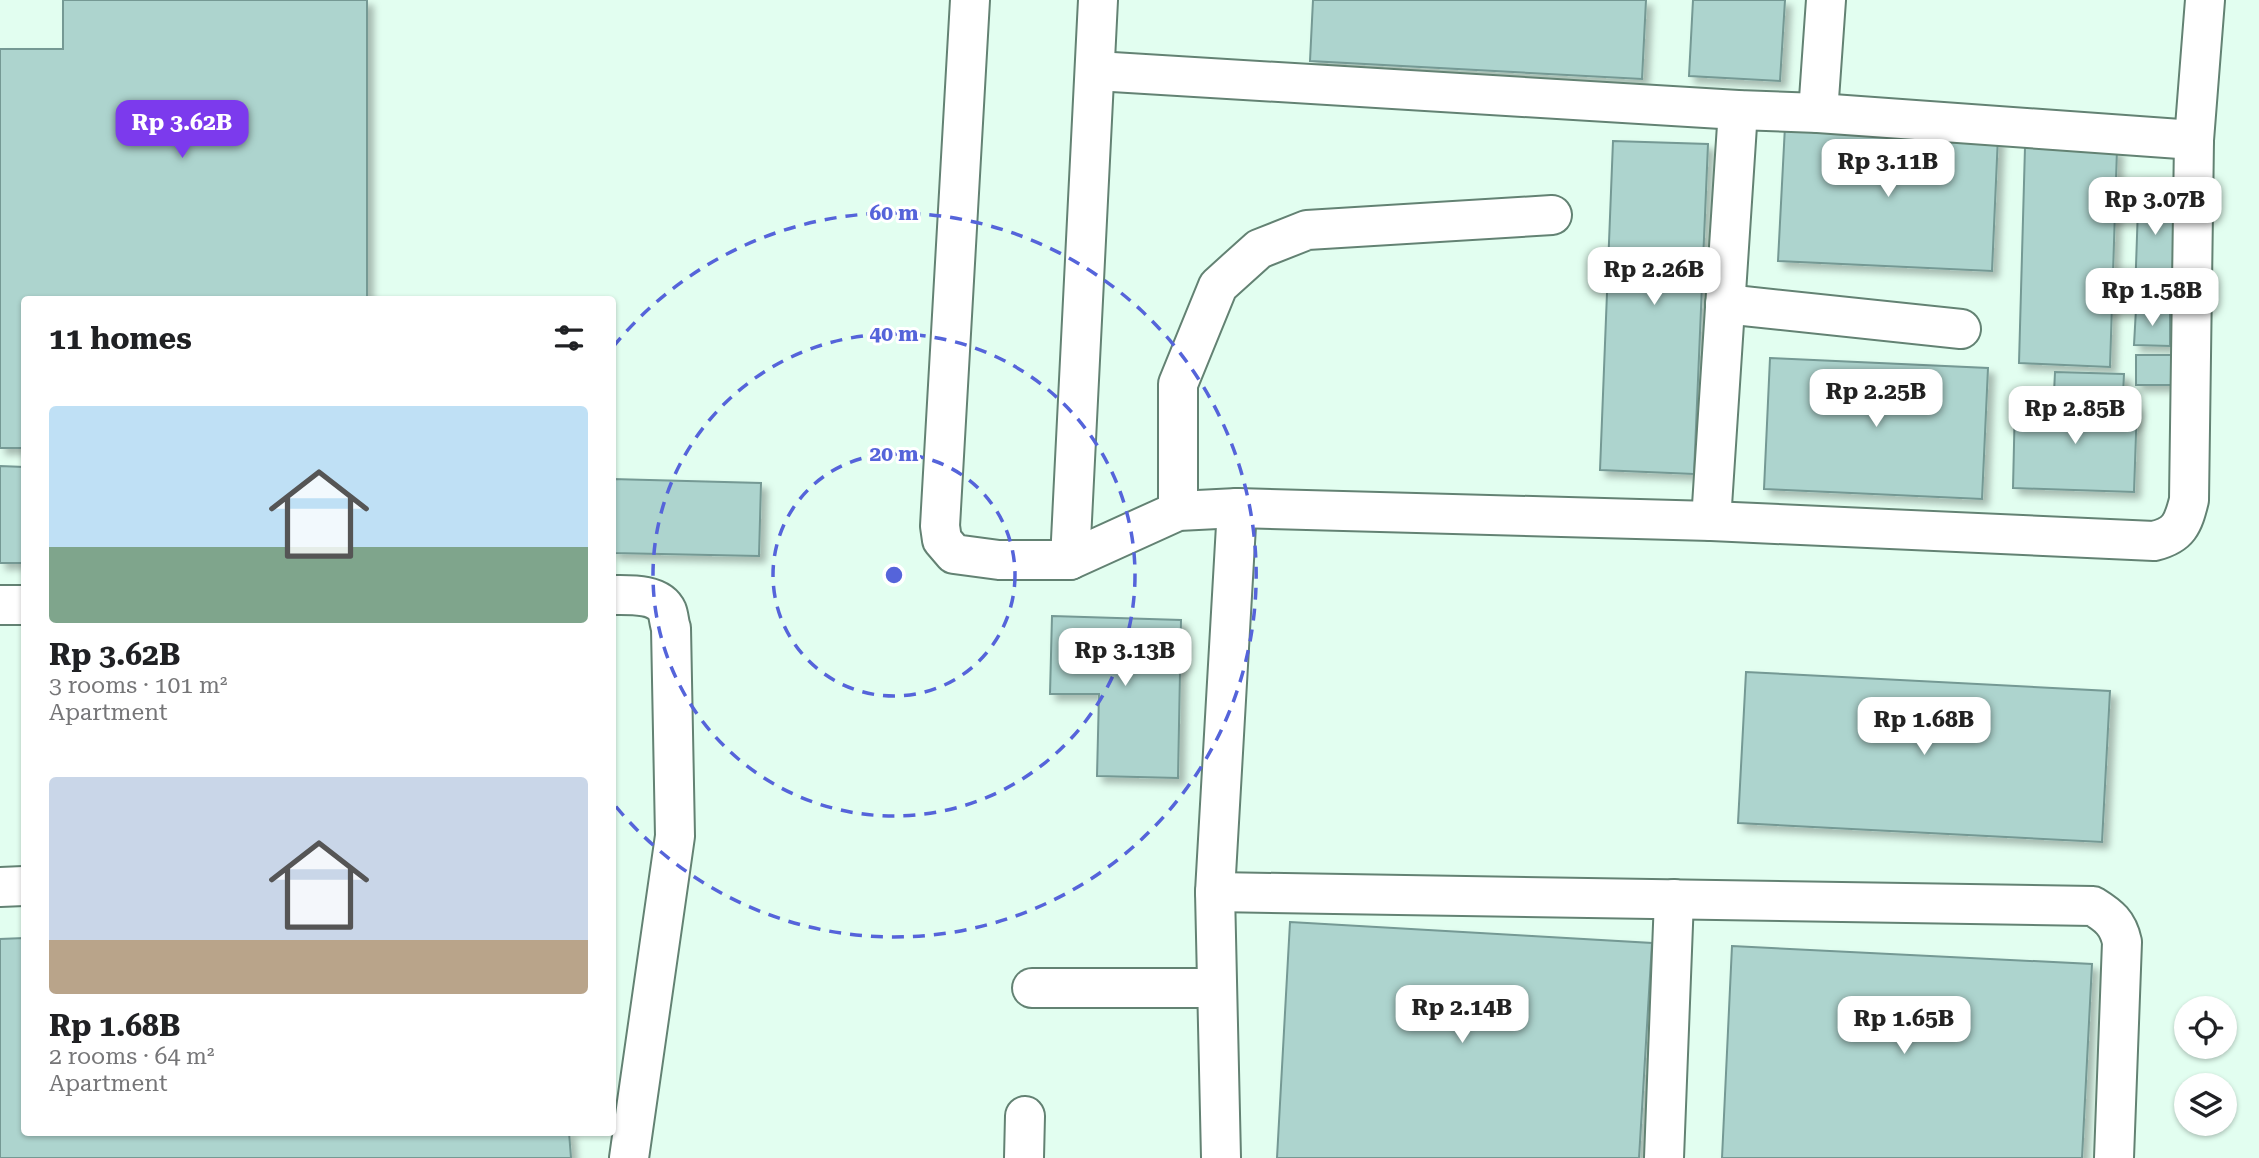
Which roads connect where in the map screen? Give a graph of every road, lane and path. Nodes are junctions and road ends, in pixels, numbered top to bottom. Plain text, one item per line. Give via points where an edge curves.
1 (970, 0) edge
2 (1098, 0) edge
3 (1825, 0) edge
4 (2205, 0) edge
5 (1096, 71) junction
6 (1738, 110) junction
7 (1818, 113) junction
8 (2194, 140) junction
9 (1552, 215) dead end
10 (1725, 304) junction
11 (1961, 329) dead end
12 (1237, 508) junction
13 (1178, 512) junction
14 (1711, 521) junction
15 (1070, 560) junction
16 (616, 595) edge
17 (0, 605) edge
18 (21, 605) edge
19 (21, 886) edge
20 (0, 887) edge
21 (1215, 892) junction
22 (1674, 899) junction
23 (1032, 988) dead end
24 (1217, 988) junction
25 (1025, 1116) dead end
26 (629, 1158) edge
27 (1024, 1158) edge
28 (1221, 1158) edge
29 (1664, 1158) edge
30 (2114, 1158) edge

1 - 15 lane via 940,535 954,554 967,557
2 - 5 lane
3 - 7 lane
4 - 8 lane
5 - 6 lane
5 - 15 lane
6 - 7 lane
6 - 10 lane
7 - 8 lane
8 - 14 lane via 2189,500 2180,528 2154,541
9 - 13 lane via 1307,230 1259,249 1218,286 1178,384
10 - 11 lane
10 - 14 lane
12 - 13 lane
12 - 14 lane
12 - 21 lane
13 - 15 lane
16 - 26 lane via 661,603 671,628 675,836
17 - 18 lane
19 - 20 lane
21 - 22 lane
21 - 24 lane
22 - 29 lane
22 - 30 lane via 2093,906 2119,928 2122,942
23 - 24 lane
24 - 28 lane
25 - 27 lane

